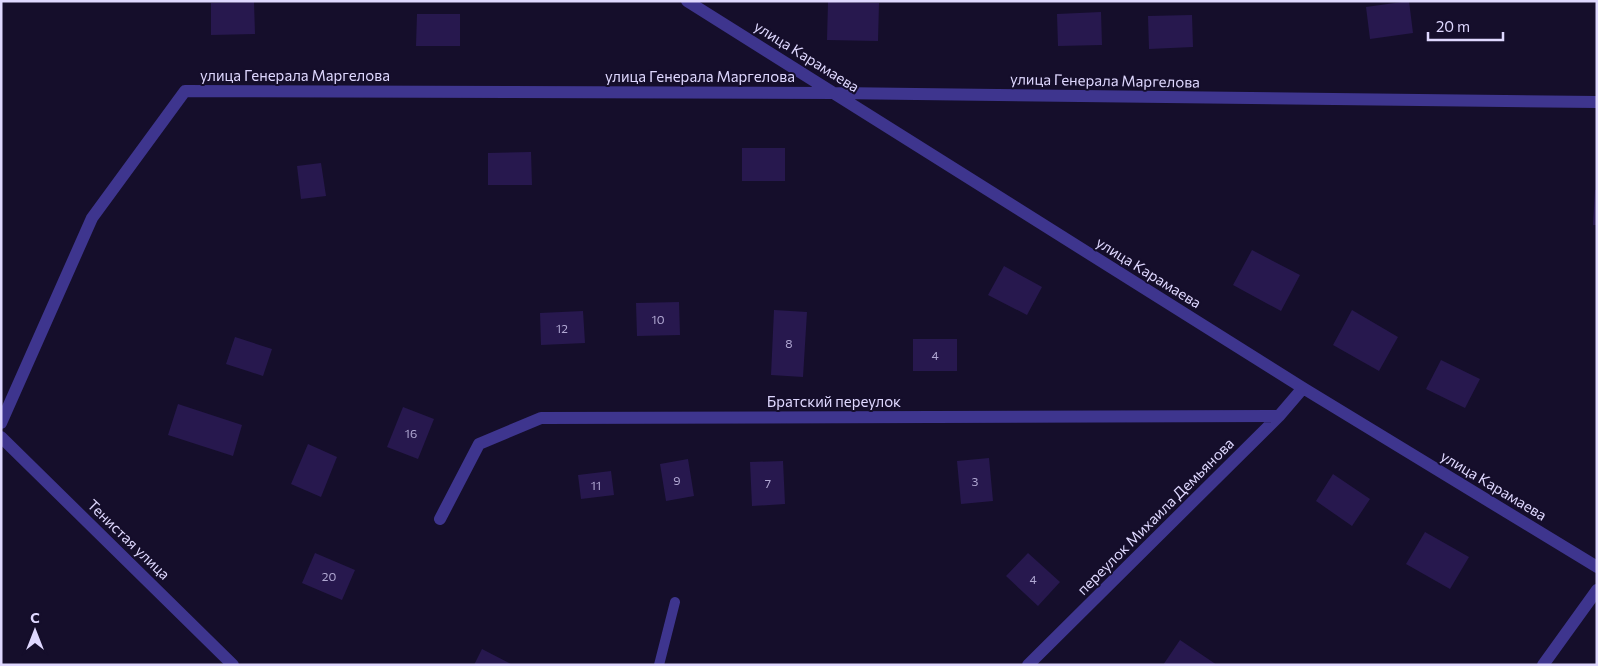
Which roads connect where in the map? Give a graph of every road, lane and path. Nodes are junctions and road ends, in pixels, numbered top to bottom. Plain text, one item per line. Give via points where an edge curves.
1 (687, 1) edge
2 (835, 93) junction
3 (1597, 102) edge
4 (1302, 388) junction
5 (1279, 416) junction
6 (1, 423) edge
7 (1, 437) edge
8 (440, 518) dead end
9 (1597, 567) edge
10 (1597, 590) edge
11 (675, 602) dead end
12 (233, 665) edge
13 (658, 665) edge
14 (1028, 665) edge
15 (1543, 665) edge

1 - 2 street, улица Карамаева
2 - 3 street, улица Генерала Маргелова
2 - 4 street, улица Карамаева
2 - 6 street, улица Генерала Маргелова via 185,91 92,218
4 - 5 street, переулок Михаила Демьянова
4 - 9 street, улица Карамаева
5 - 8 street, Братский переулок via 541,418 479,444
5 - 14 street, переулок Михаила Демьянова
7 - 12 street, Тенистая улица
10 - 15 street
11 - 13 lane

